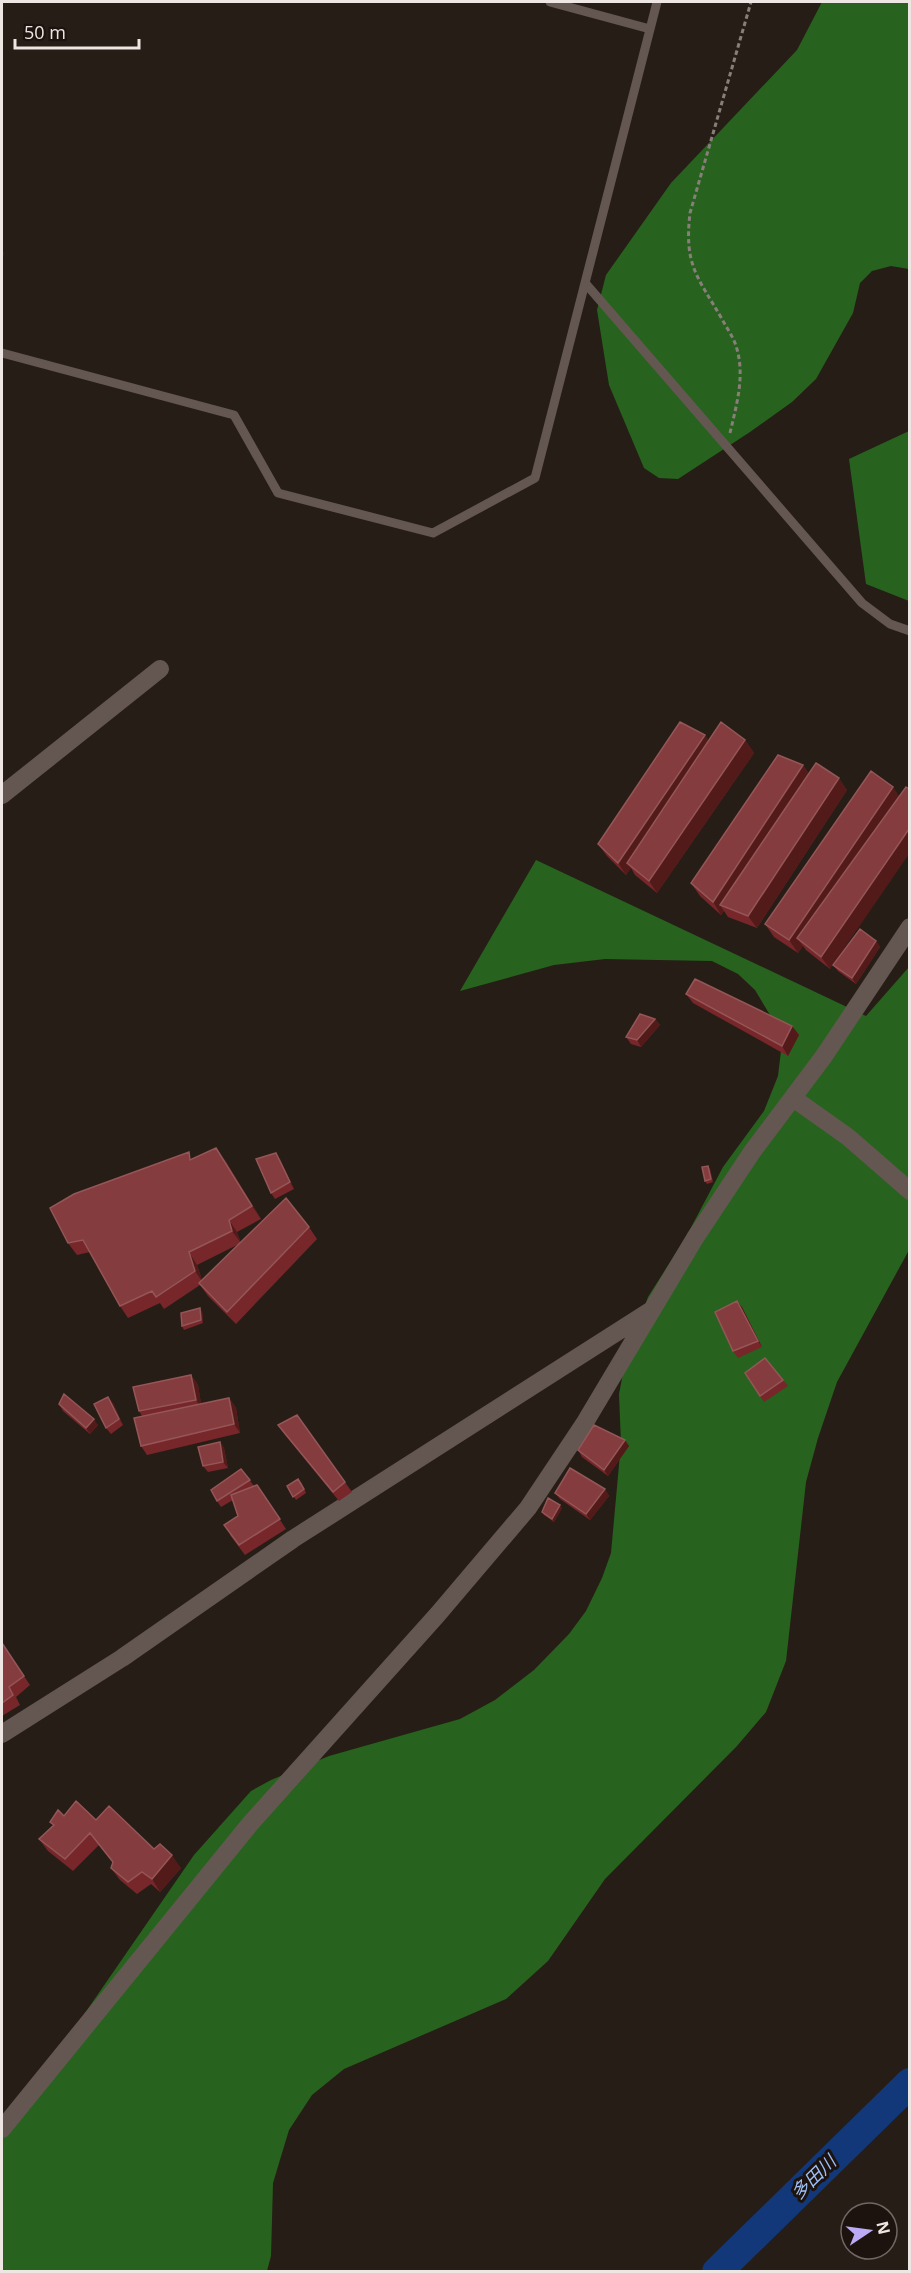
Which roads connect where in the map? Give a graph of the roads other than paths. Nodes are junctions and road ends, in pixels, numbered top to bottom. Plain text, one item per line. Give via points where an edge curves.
1 (550, 2) edge
2 (657, 2) edge
3 (650, 29) junction
4 (586, 284) junction
5 (2, 353) edge
6 (909, 631) edge
7 (160, 669) dead end
8 (2, 795) edge
9 (909, 927) edge
10 (793, 1098) junction
11 (909, 1191) edge
12 (651, 1310) junction
13 (2, 1734) edge
14 (2, 2129) edge

1 - 3 lane
2 - 3 lane
3 - 4 lane
4 - 5 lane via 535,478 433,532 278,493 234,415
4 - 6 lane via 862,603 890,624
7 - 8 street
9 - 10 street
10 - 11 street via 848,1137
10 - 12 street via 752,1152
12 - 13 street via 294,1539 122,1658
12 - 14 street via 584,1424 528,1508 250,1824

